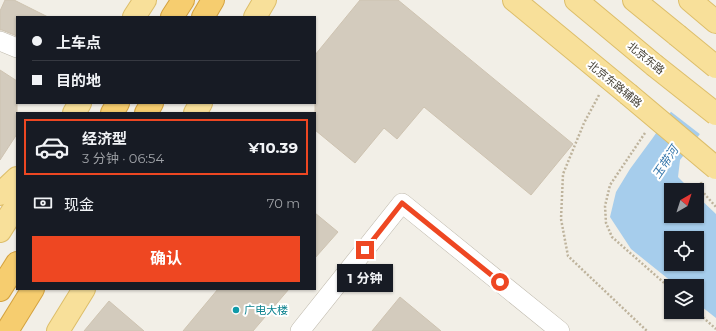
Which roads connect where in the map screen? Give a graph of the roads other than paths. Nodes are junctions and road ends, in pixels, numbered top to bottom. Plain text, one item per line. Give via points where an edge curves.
1 (145, 0) edge
2 (183, 0) edge
3 (213, 0) edge
4 (514, 0) edge
5 (576, 0) edge
6 (634, 0) edge
7 (690, 1) edge
8 (135, 16) edge
9 (173, 16) edge
10 (204, 16) edge
11 (716, 22) edge
12 (0, 41) edge
13 (16, 48) edge
14 (716, 67) edge
15 (716, 114) edge
16 (716, 168) edge
17 (16, 179) edge
18 (0, 194) edge
19 (16, 206) edge
20 (0, 231) edge
21 (16, 265) edge
22 (0, 290) edge
23 (32, 290) edge
24 (83, 290) edge
25 (6, 331) edge
26 (58, 331) edge
27 (300, 331) edge
28 (560, 331) edge

1 - 8 main road
2 - 9 highway
3 - 10 highway
4 - 16 main road, 北京东路辅路, bridge
5 - 15 main road, 北京东路, bridge
6 - 14 main road, bridge
7 - 11 main road
12 - 13 street
17 - 18 main road
19 - 20 main road
21 - 22 highway
23 - 25 highway
24 - 26 main road
27 - 28 street via 402,203

